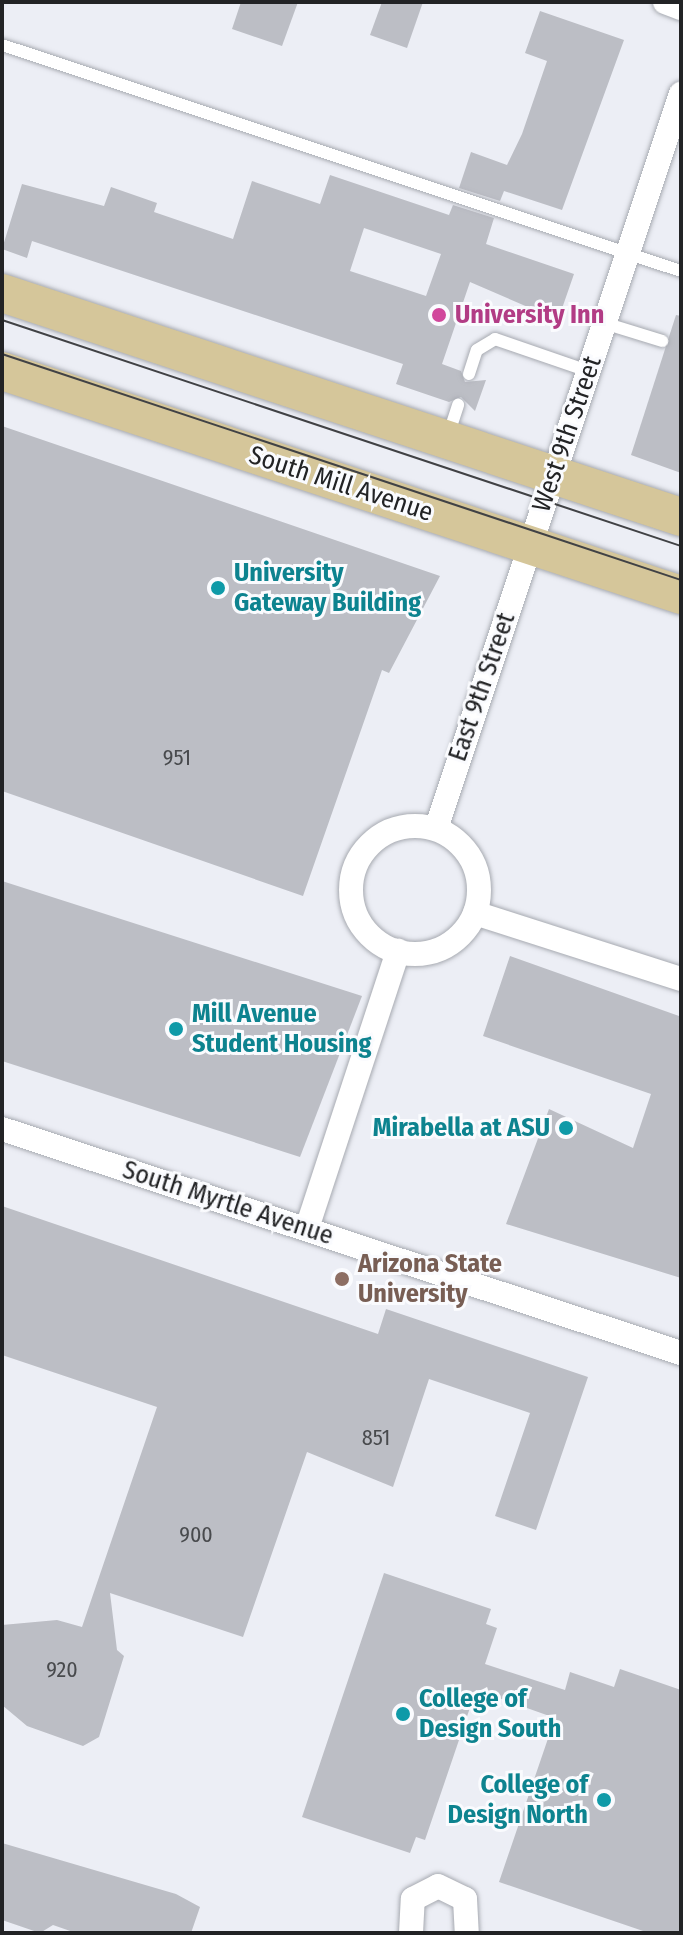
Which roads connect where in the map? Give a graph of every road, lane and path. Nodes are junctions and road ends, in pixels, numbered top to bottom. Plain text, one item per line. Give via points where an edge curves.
1 (665, 2) edge
2 (681, 8) edge
3 (2, 45) edge
4 (681, 94) edge
5 (627, 253) junction
6 (681, 271) edge
7 (2, 293) edge
8 (604, 323) junction
9 (662, 341) dead end
10 (2, 371) edge
11 (588, 371) junction
12 (469, 374) dead end
13 (458, 405) dead end
14 (446, 441) junction
15 (554, 476) junction
16 (681, 517) edge
17 (529, 546) junction
18 (681, 595) edge
19 (436, 829) junction
20 (475, 913) junction
21 (398, 951) junction
22 (681, 979) edge
23 (2, 1129) edge
24 (307, 1228) junction
25 (681, 1353) edge
26 (472, 1932) edge
27 (411, 1933) edge

1 - 2 street
3 - 5 lane
4 - 5 street, West 9th Street
5 - 6 lane
5 - 8 street, West 9th Street
7 - 14 main road
8 - 9 lane
8 - 11 street, West 9th Street
10 - 17 main road, South Mill Avenue
11 - 12 lane via 495,339 477,350
11 - 15 street, West 9th Street
13 - 14 lane
14 - 15 main road
15 - 16 main road
15 - 17 street, West 9th Street
17 - 18 main road, South Mill Avenue
17 - 19 street, East 9th Street
19 - 20 street via 468,853 479,892
19 - 21 street via 415,825 377,838 354,871 351,891 365,929
20 - 21 street via 435,951
20 - 22 street
21 - 24 street
23 - 24 street, South Myrtle Avenue
24 - 25 street, South Myrtle Avenue
26 - 27 street via 465,1899 438,1886 413,1899

